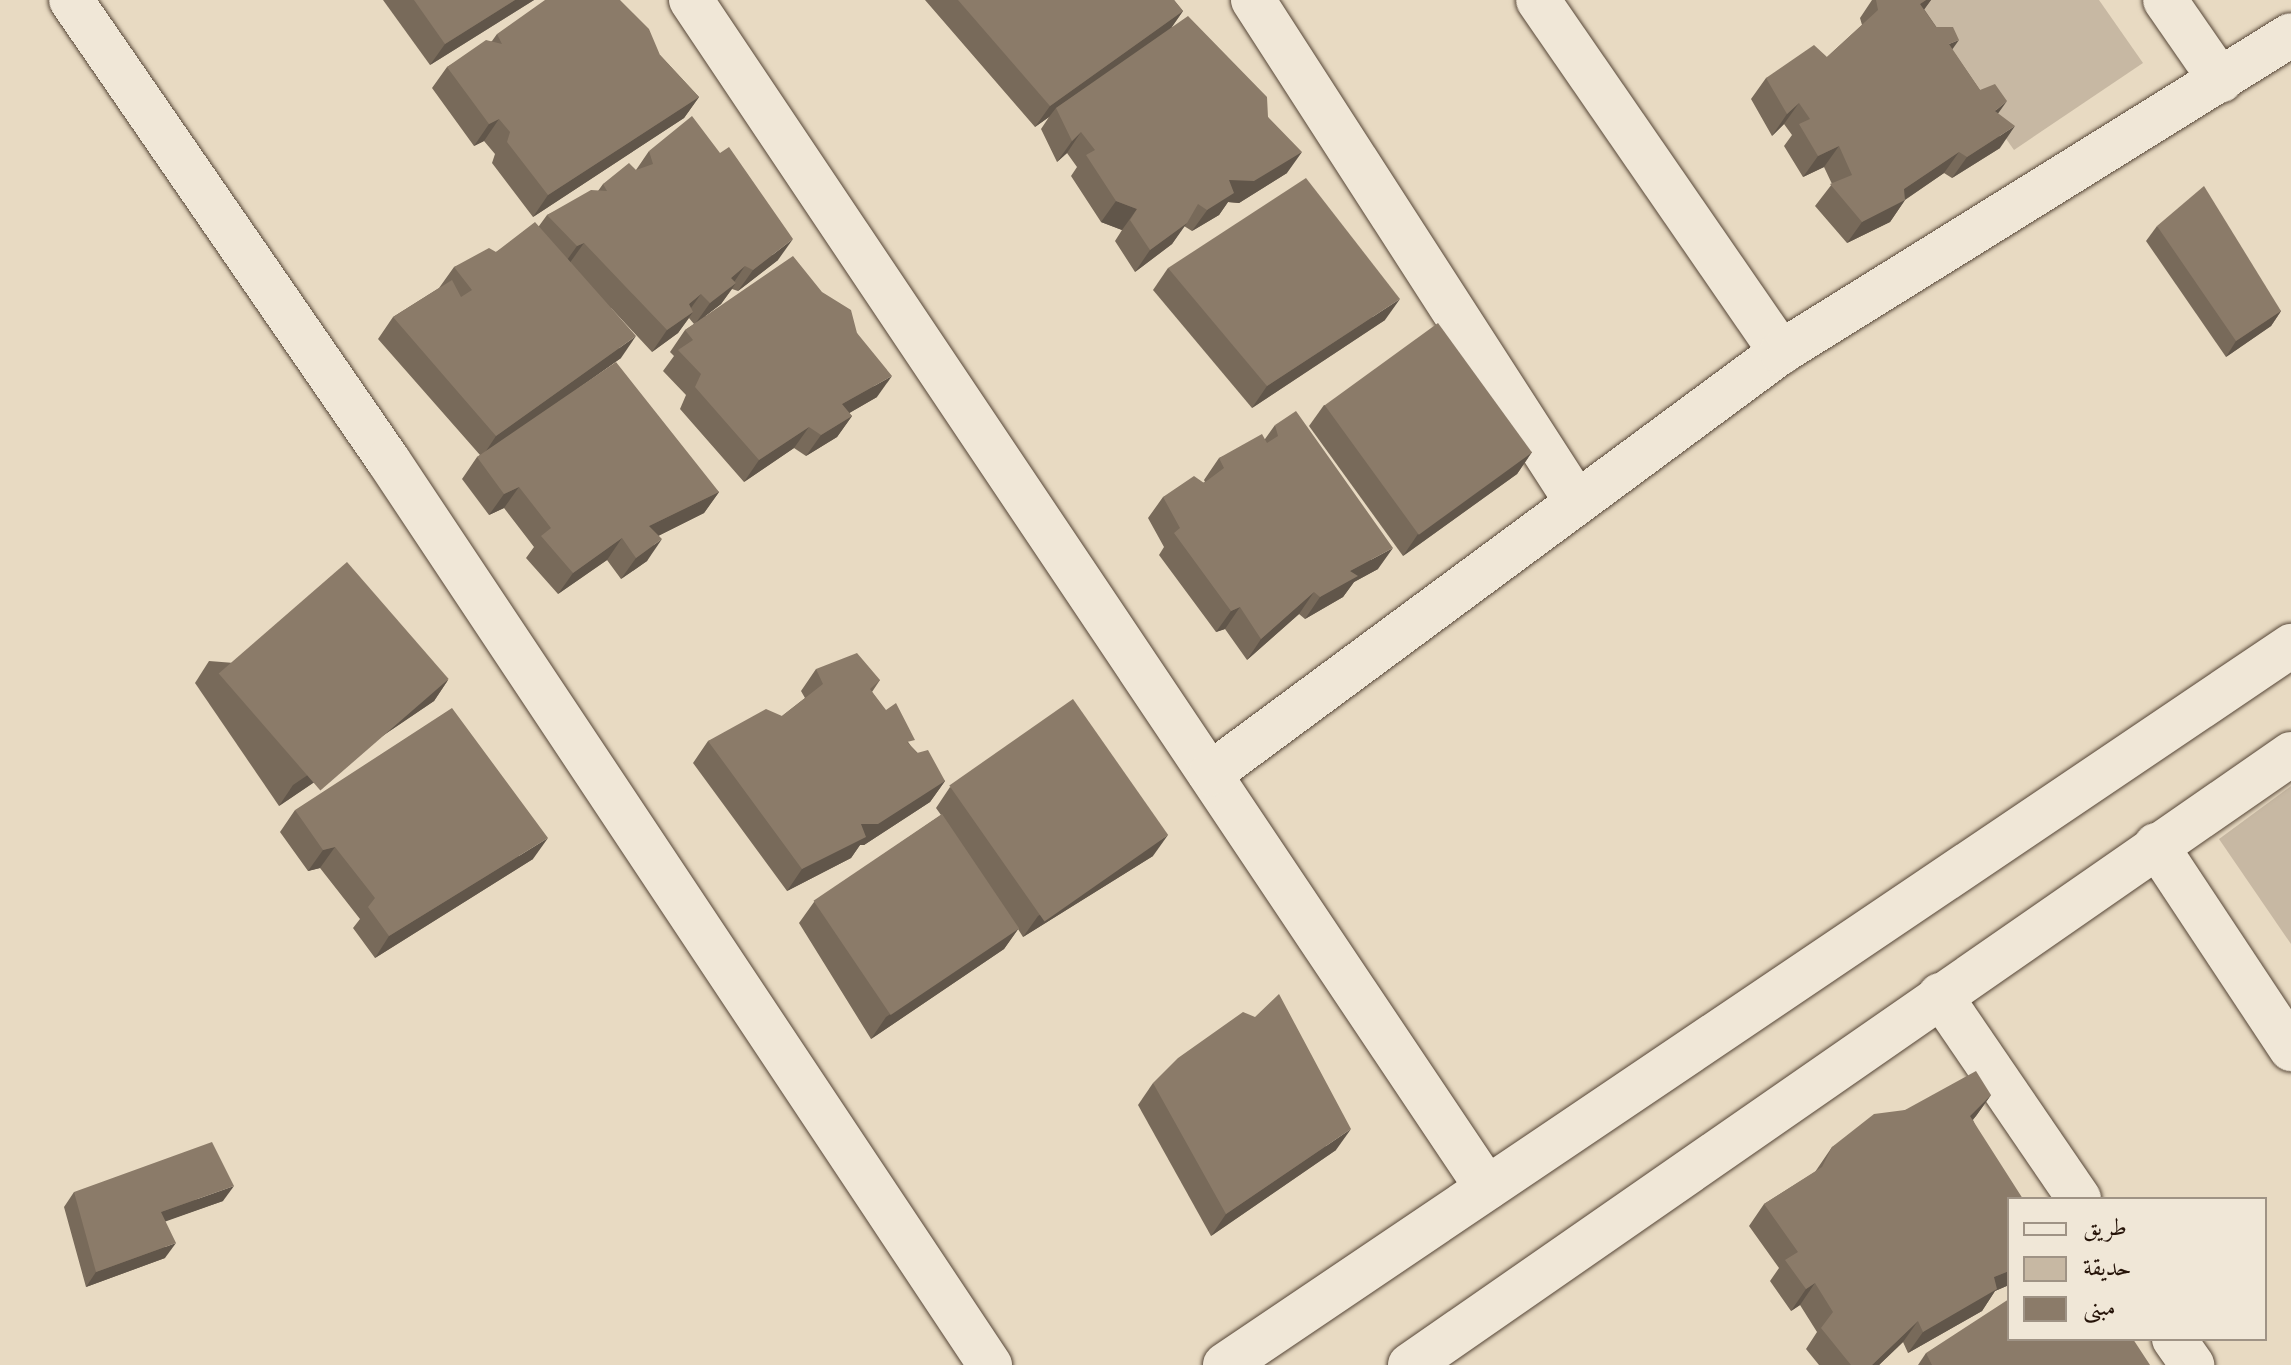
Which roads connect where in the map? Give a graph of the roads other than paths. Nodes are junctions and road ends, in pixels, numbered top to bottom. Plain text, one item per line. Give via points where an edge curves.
1 (71, 0) edge
2 (691, 0) edge
3 (1253, 0) edge
4 (1538, 0) edge
5 (2165, 0) edge
6 (2291, 35) edge
7 (2221, 81) junction
8 (1781, 352) junction
9 (1574, 498) junction
10 (2291, 646) edge
11 (2291, 754) edge
12 (1210, 774) junction
13 (2156, 845) junction
14 (1940, 995) junction
15 (2291, 1049) edge
16 (1487, 1188) junction
17 (2078, 1197) edge
18 (2175, 1341) edge
19 (990, 1365) edge
20 (1225, 1365) edge
21 (1410, 1365) edge
22 (2192, 1365) edge

1 - 19 street via 388,460
2 - 12 street
3 - 9 street
4 - 8 street
5 - 7 street
6 - 7 street
7 - 8 street
8 - 9 street
9 - 12 street
10 - 16 street
11 - 13 street
12 - 16 street
13 - 14 street
13 - 15 street
14 - 17 street
14 - 21 street
16 - 20 street
18 - 22 street

